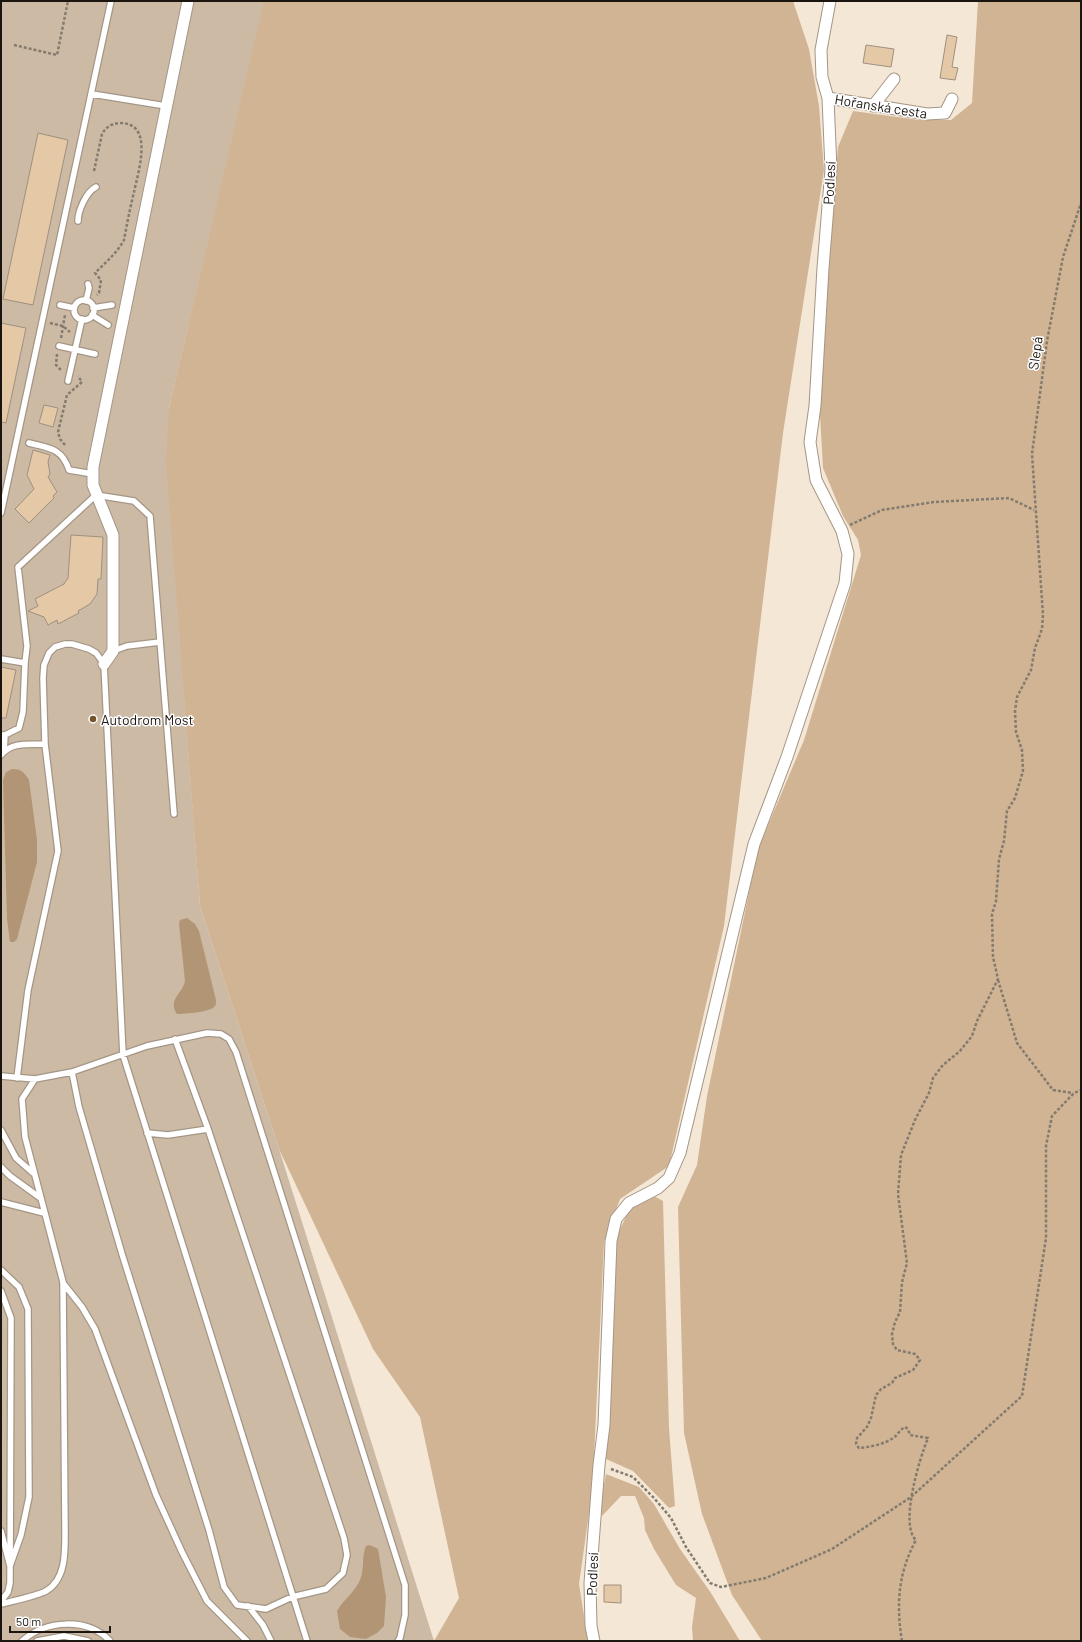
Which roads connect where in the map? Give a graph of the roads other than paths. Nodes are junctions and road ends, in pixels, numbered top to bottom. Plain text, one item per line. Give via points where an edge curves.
1 (111, 1) edge
2 (188, 1) edge
3 (830, 1) edge
4 (894, 79) dead end
5 (92, 94) junction
6 (828, 98) junction
7 (952, 99) dead end
8 (166, 106) junction
9 (873, 106) junction
10 (96, 187) dead end
11 (78, 221) dead end
12 (88, 284) dead end
13 (86, 300) junction
14 (60, 305) dead end
15 (112, 305) dead end
16 (74, 308) junction
17 (93, 308) junction
18 (92, 315) junction
19 (82, 319) junction
20 (108, 325) dead end
21 (59, 346) dead end
22 (76, 350) junction
23 (95, 354) dead end
24 (68, 381) dead end
25 (29, 443) dead end
26 (93, 474) junction
27 (96, 495) junction
28 (1, 513) edge
29 (160, 642) junction
30 (112, 651) junction
31 (1, 659) edge
32 (25, 663) junction
33 (104, 664) junction
34 (3, 735) edge
35 (45, 744) junction
36 (3, 753) edge
37 (174, 814) dead end
38 (175, 1039) junction
39 (123, 1055) junction
40 (72, 1072) junction
41 (1, 1076) edge
42 (17, 1078) junction
43 (35, 1079) junction
44 (208, 1129) junction
45 (1, 1130) edge
46 (147, 1133) junction
47 (1, 1167) edge
48 (34, 1173) junction
49 (39, 1197) junction
50 (1, 1202) edge
51 (44, 1213) junction
52 (1, 1270) edge
53 (63, 1282) junction
54 (1, 1291) edge
55 (1, 1531) edge
56 (10, 1566) junction
57 (292, 1597) junction
58 (1, 1601) edge
59 (1, 1604) edge
60 (248, 1606) junction
61 (22, 1641) edge
62 (37, 1641) edge
63 (88, 1641) edge
64 (110, 1641) edge
65 (247, 1641) edge
66 (271, 1641) edge
67 (307, 1641) edge
68 (398, 1641) edge
69 (594, 1641) edge

1 - 5 lane
2 - 8 street
3 - 6 street, Hořanská cesta via 820,50 822,77
4 - 9 street
5 - 8 lane
5 - 28 lane
6 - 9 street, Hořanská cesta
6 - 69 street, Podlesí via 831,169 822,268 815,406 810,442 816,480 842,531 848,554 845,583 787,758 754,844 680,1153 669,1178 658,1188 629,1203 616,1219 611,1241 604,1425 590,1583
7 - 9 street, Hořanská cesta via 945,113 927,114
8 - 26 street
10 - 11 lane via 90,191 78,214
12 - 13 lane
13 - 16 lane via 79,301
13 - 17 lane
14 - 16 lane
15 - 17 lane
16 - 19 lane via 76,315
17 - 18 lane
18 - 19 lane
18 - 20 lane
19 - 22 lane
21 - 22 lane
22 - 23 lane
22 - 24 lane
25 - 26 lane via 61,454 70,470
26 - 27 street
27 - 29 lane via 134,501 150,516
27 - 30 street via 112,535
27 - 32 lane via 18,567 27,646
29 - 30 lane via 127,646
29 - 37 lane
30 - 33 street
31 - 32 lane
32 - 34 lane via 23,712 19,728
33 - 35 lane via 89,649 72,644 55,647 49,653 45,659 42,678
33 - 39 lane
34 - 36 lane
35 - 36 lane via 18,744
35 - 42 lane via 58,851 28,990
38 - 39 lane
38 - 44 lane
38 - 68 lane via 207,1033 221,1034 229,1039 236,1052 405,1585 405,1615
39 - 40 lane
39 - 46 lane
40 - 43 lane
40 - 60 lane via 79,1107 122,1254 209,1530 224,1587 237,1604
41 - 42 lane
42 - 43 lane
43 - 48 lane via 22,1099 24,1137
44 - 46 lane via 168,1135
44 - 57 lane via 344,1538 347,1555 343,1573 326,1589
45 - 48 lane via 16,1158
46 - 57 lane
47 - 49 lane
48 - 49 lane
49 - 51 lane
50 - 51 lane
51 - 53 lane
52 - 56 lane via 19,1287 28,1308 29,1497 21,1535
53 - 59 lane via 64,1562 57,1581 46,1591
53 - 65 lane via 95,1328 156,1495 207,1601
54 - 56 lane via 12,1318
55 - 56 lane
56 - 58 lane via 8,1592
57 - 60 lane via 266,1609
57 - 67 lane
60 - 66 lane via 263,1625
61 - 64 lane via 32,1632 56,1625 78,1624 96,1629
62 - 63 lane via 64,1636

